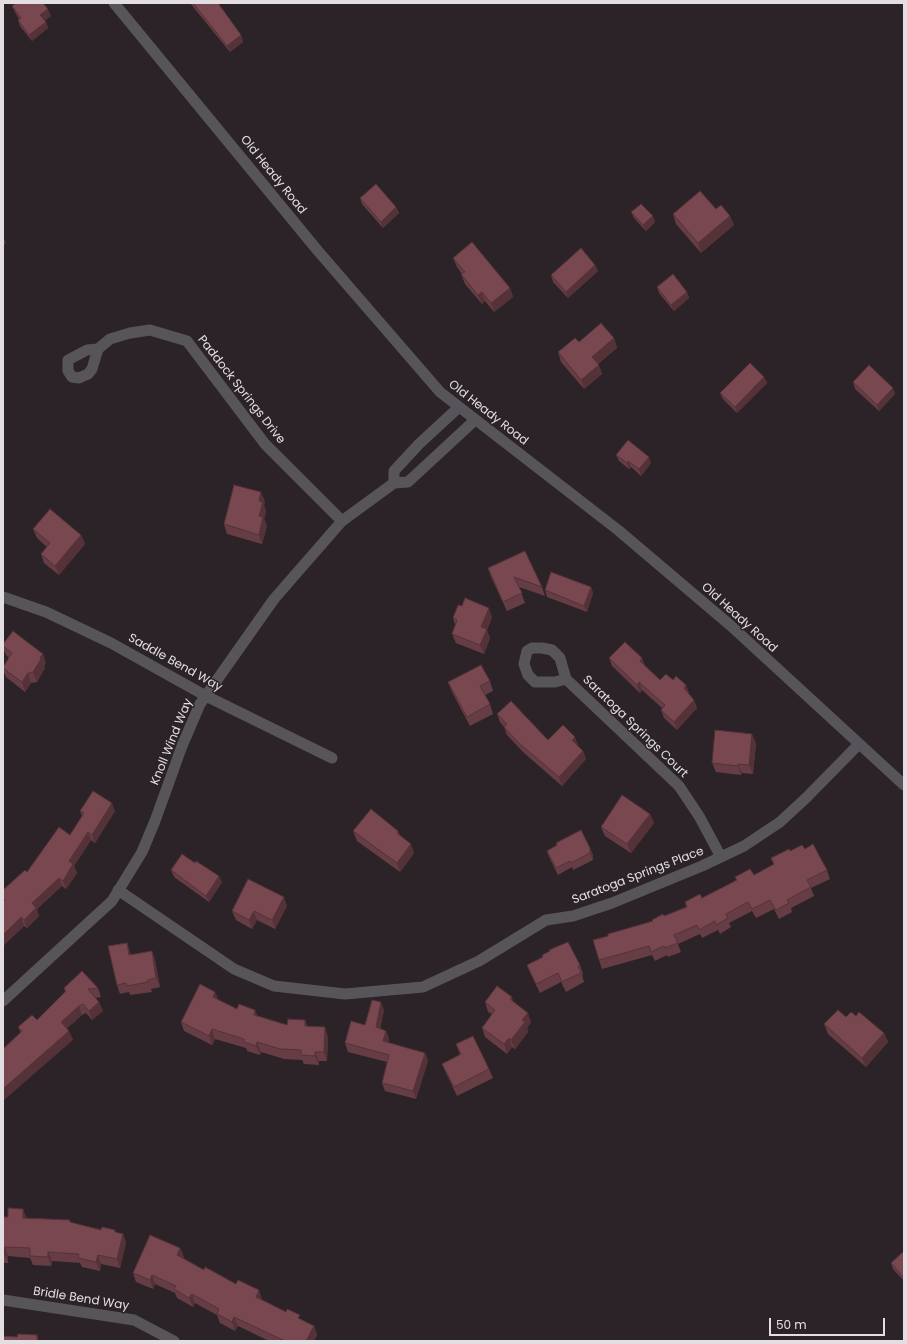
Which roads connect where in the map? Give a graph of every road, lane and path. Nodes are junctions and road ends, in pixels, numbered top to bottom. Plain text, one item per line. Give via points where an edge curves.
1 (114, 3) edge
2 (98, 349) dead end
3 (458, 408) junction
4 (476, 420) junction
5 (394, 483) junction
6 (342, 522) junction
7 (3, 597) edge
8 (566, 679) dead end
9 (206, 696) junction
10 (859, 744) junction
11 (332, 758) dead end
12 (904, 784) edge
13 (721, 857) junction
14 (118, 890) junction
15 (3, 1001) edge
16 (3, 1300) edge
17 (174, 1341) edge

1 - 3 street, Old Heady Road via 318,251 440,392
2 - 6 street, Paddock Springs Drive via 110,339 150,330 187,341 265,444
3 - 4 street, Old Heady Road
3 - 5 street via 394,471
4 - 5 street, Knoll Wind Way via 408,482
4 - 10 street, Old Heady Road via 618,530 730,625
5 - 6 street, Knoll Wind Way
6 - 9 street, Knoll Wind Way via 274,599
7 - 9 street, Saddle Bend Way via 46,612 111,643
8 - 13 street, Saratoga Springs Court via 679,786
9 - 11 street, Saddle Bend Way
9 - 14 street, Knoll Wind Way via 182,746 142,852
10 - 12 street, Old Heady Road
10 - 13 street, Saratoga Springs Place via 780,822 744,846
13 - 14 street, Saratoga Springs Place via 612,903 573,916 546,920 479,961 423,987 345,994 274,986 234,969
14 - 15 street, Knoll Wind Way via 112,901
16 - 17 street, Bridle Bend Way via 134,1320

